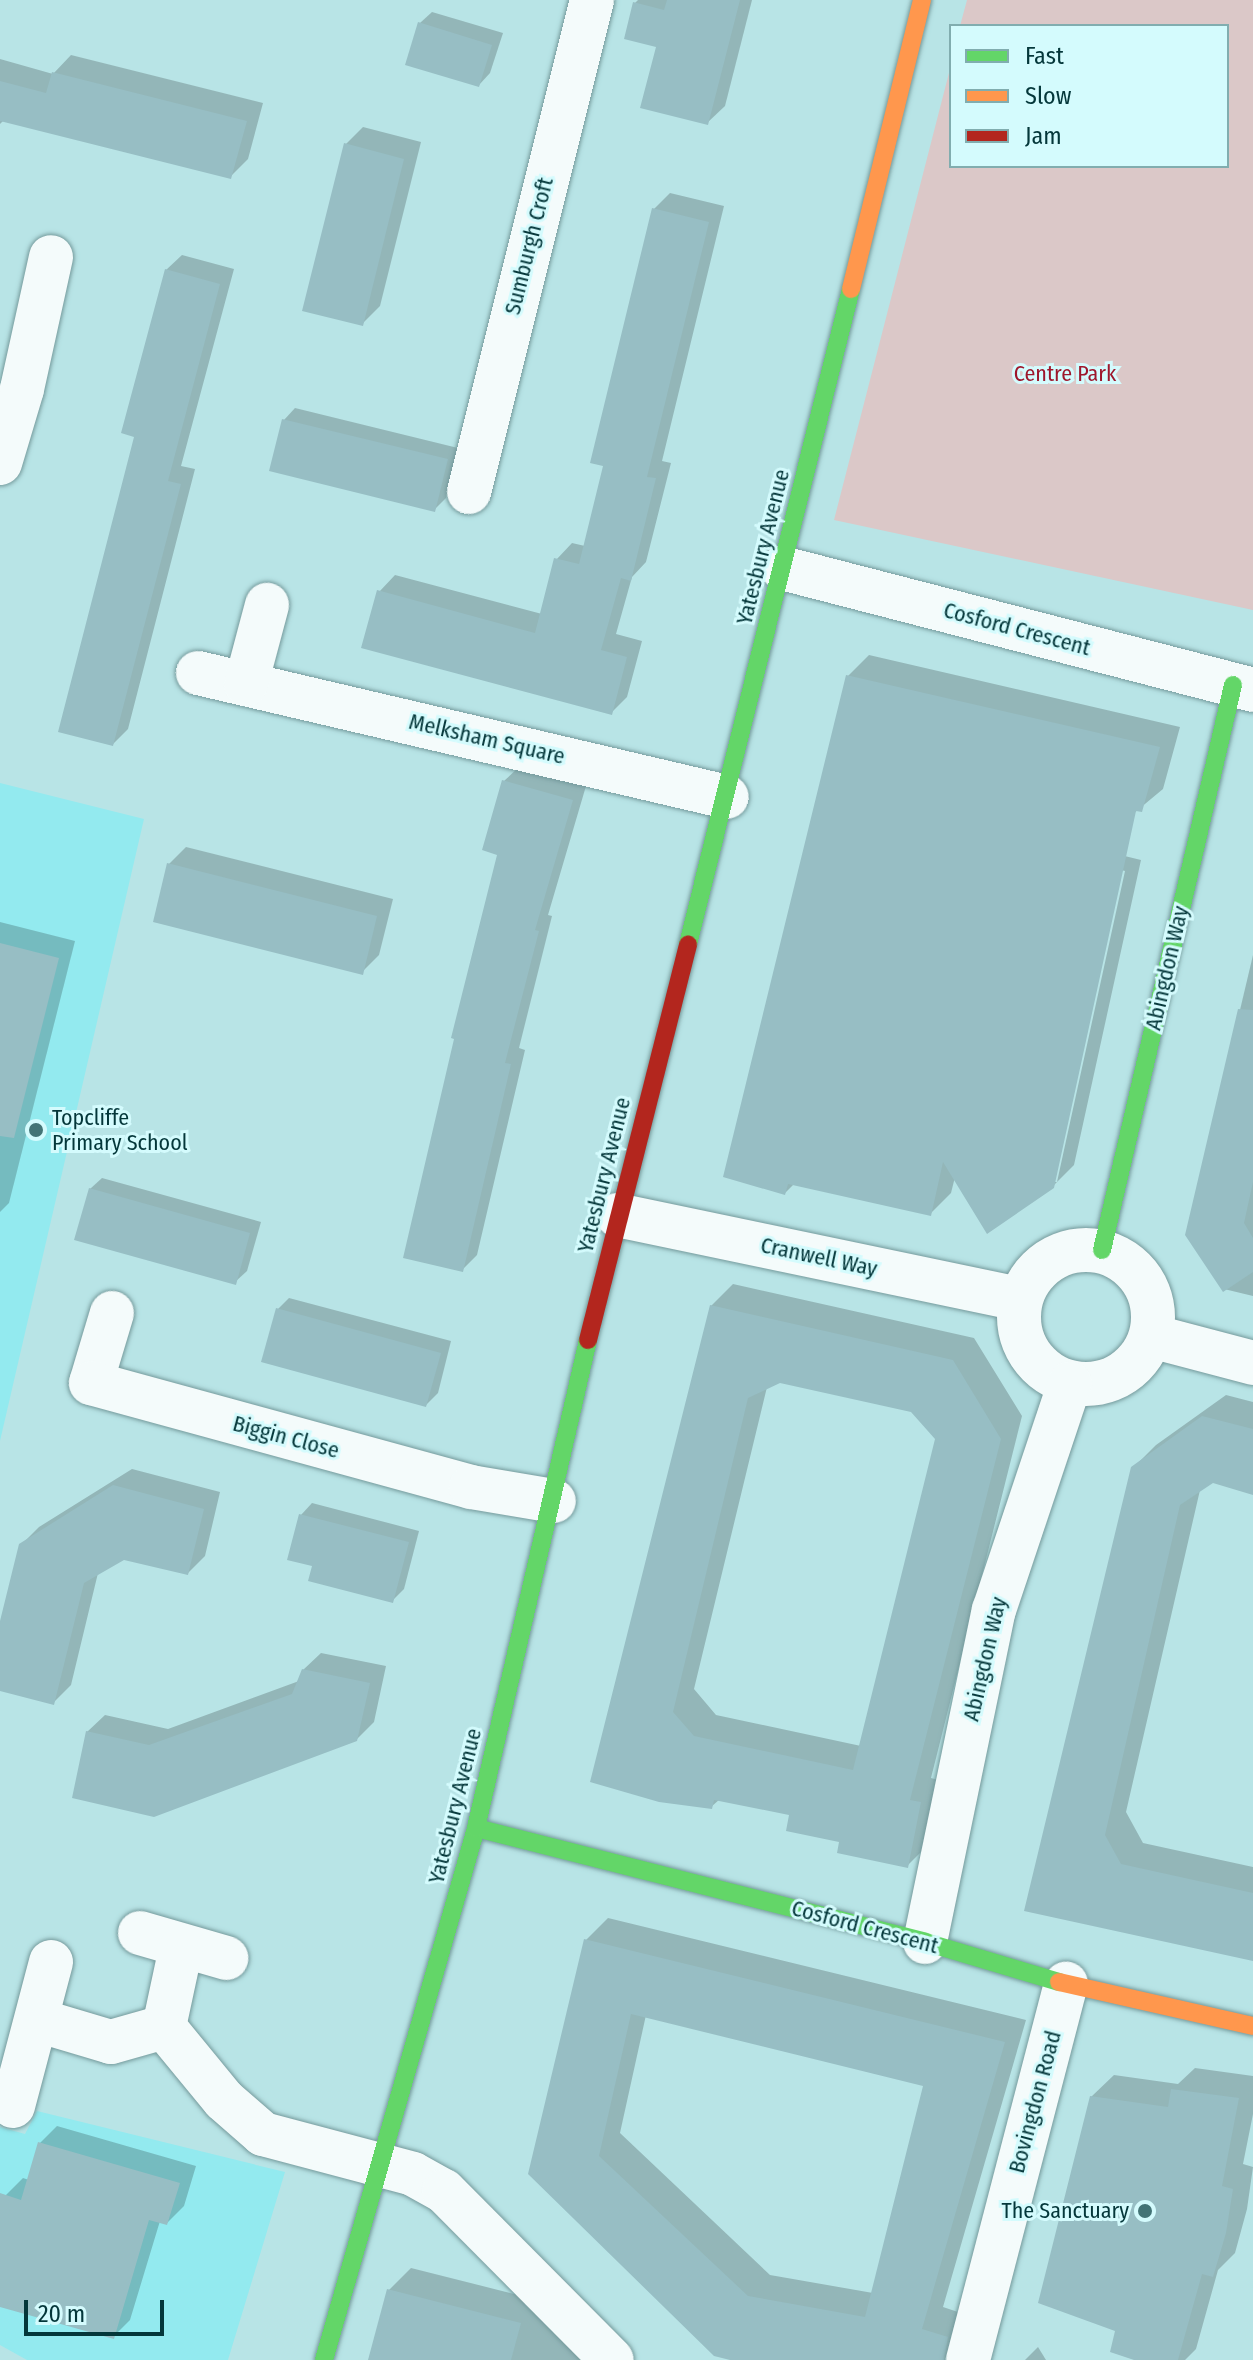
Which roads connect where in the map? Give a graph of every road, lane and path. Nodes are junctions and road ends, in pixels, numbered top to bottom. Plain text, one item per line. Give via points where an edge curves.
1 (592, 0) edge
2 (922, 0) edge
3 (51, 257) dead end
4 (11, 387) edge
5 (0, 463) edge
6 (469, 492) dead end
7 (782, 568) junction
8 (267, 605) dead end
9 (198, 673) dead end
10 (246, 684) junction
11 (1243, 688) edge
12 (727, 797) junction
13 (617, 1215) junction
14 (1102, 1250) junction
15 (1020, 1299) junction
16 (112, 1313) dead end
17 (1151, 1336) junction
18 (1253, 1363) edge
19 (1070, 1383) junction
20 (554, 1501) junction
21 (476, 1828) junction
22 (140, 1933) dead end
23 (925, 1942) junction
24 (181, 1948) junction
25 (226, 1958) dead end
26 (51, 1962) dead end
27 (1066, 1984) junction
28 (37, 2020) junction
29 (1253, 2026) edge
30 (164, 2027) junction
31 (13, 2106) dead end
32 (380, 2164) junction
33 (324, 2360) edge
34 (612, 2360) edge
35 (968, 2360) edge

1 - 6 street, Sumburgh Croft
2 - 7 street, Yatesbury Avenue
3 - 4 street
4 - 5 street
7 - 11 street, Cosford Crescent
7 - 12 street, Yatesbury Avenue
8 - 10 street
9 - 10 street, Melksham Square
10 - 12 street, Melksham Square
11 - 14 street, Abingdon Way
12 - 13 street, Yatesbury Avenue
13 - 15 street, Cranwell Way
13 - 20 street, Yatesbury Avenue
14 - 15 street via 1081,1249 1042,1264
14 - 17 street via 1122,1259 1149,1292
15 - 19 street via 1017,1321 1022,1342 1050,1375
16 - 20 street, Biggin Close via 91,1383 471,1487
17 - 18 street
17 - 19 street via 1128,1370 1100,1382
19 - 23 street, Abingdon Way via 994,1610
20 - 21 street, Yatesbury Avenue
21 - 23 street, Cosford Crescent
21 - 32 street, Yatesbury Avenue
22 - 24 street
23 - 27 street, Cosford Crescent
24 - 25 street
24 - 30 street
26 - 28 street
27 - 29 street, Cosford Crescent
27 - 35 street, Bovingdon Road
28 - 30 street via 111,2042
28 - 31 street
30 - 32 street via 224,2100 263,2134
32 - 33 street, Yatesbury Avenue
32 - 34 street via 444,2191

